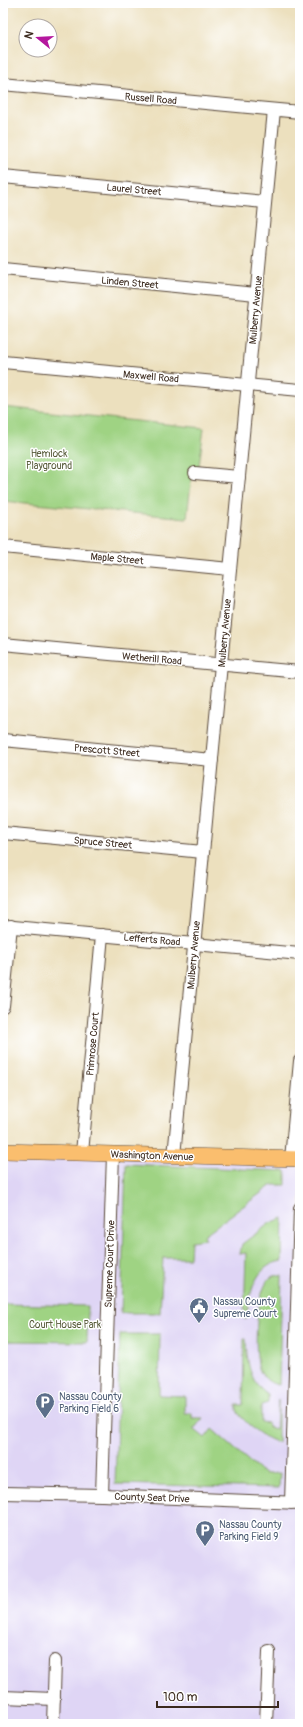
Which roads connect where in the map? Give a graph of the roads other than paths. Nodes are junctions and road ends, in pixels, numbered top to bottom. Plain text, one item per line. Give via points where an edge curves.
1 (3, 84) edge
2 (274, 110) junction
3 (300, 112) edge
4 (3, 177) edge
5 (265, 202) junction
6 (3, 269) edge
7 (256, 294) junction
8 (3, 362) edge
9 (248, 385) junction
10 (300, 390) edge
11 (195, 473) dead end
12 (239, 477) junction
13 (3, 548) edge
14 (230, 569) junction
15 (3, 644) edge
16 (221, 664) junction
17 (300, 672) edge
18 (3, 740) edge
19 (212, 760) junction
20 (3, 833) edge
21 (203, 852) junction
22 (7, 926) edge
23 (102, 935) junction
24 (195, 944) junction
25 (300, 954) edge
26 (3, 1006) edge
27 (300, 1061) edge
28 (3, 1150) edge
29 (82, 1153) junction
30 (113, 1154) junction
31 (174, 1156) junction
32 (295, 1159) edge
33 (300, 1208) edge
34 (3, 1493) edge
35 (102, 1495) junction
36 (296, 1503) edge
37 (269, 1651) dead end
38 (55, 1661) dead end
39 (3, 1697) edge
40 (54, 1699) junction
41 (53, 1724) edge
42 (266, 1724) edge

1 - 2 street, Russell Road
2 - 3 street, Russell Road
2 - 5 street, Mulberry Avenue
4 - 5 street, Laurel Street
5 - 7 street, Mulberry Avenue
6 - 7 street, Linden Street
7 - 9 street, Mulberry Avenue
8 - 9 street, Maxwell Road
9 - 10 street, Maxwell Road
9 - 12 street, Mulberry Avenue
11 - 12 street
12 - 14 street, Mulberry Avenue
13 - 14 street, Maple Street
14 - 16 street, Mulberry Avenue
15 - 16 street, Wetherill Road
16 - 17 street, Wetherill Road
16 - 19 street, Mulberry Avenue
18 - 19 street, Prescott Street
19 - 21 street, Mulberry Avenue
20 - 21 street, Spruce Street
21 - 24 street, Mulberry Avenue
22 - 23 street, Lefferts Road
22 - 26 street
23 - 24 street, Lefferts Road
23 - 29 street, Primrose Court
24 - 25 street, Lefferts Road
24 - 31 street, Mulberry Avenue
27 - 32 street
28 - 29 main road, Washington Avenue
29 - 30 main road, Washington Avenue
30 - 31 main road, Washington Avenue
30 - 35 street, Supreme Court Drive
31 - 32 main road, Washington Avenue
33 - 36 street
34 - 35 street, County Seat Drive
35 - 36 street, County Seat Drive
37 - 42 street
38 - 40 street
39 - 40 street
40 - 41 street

